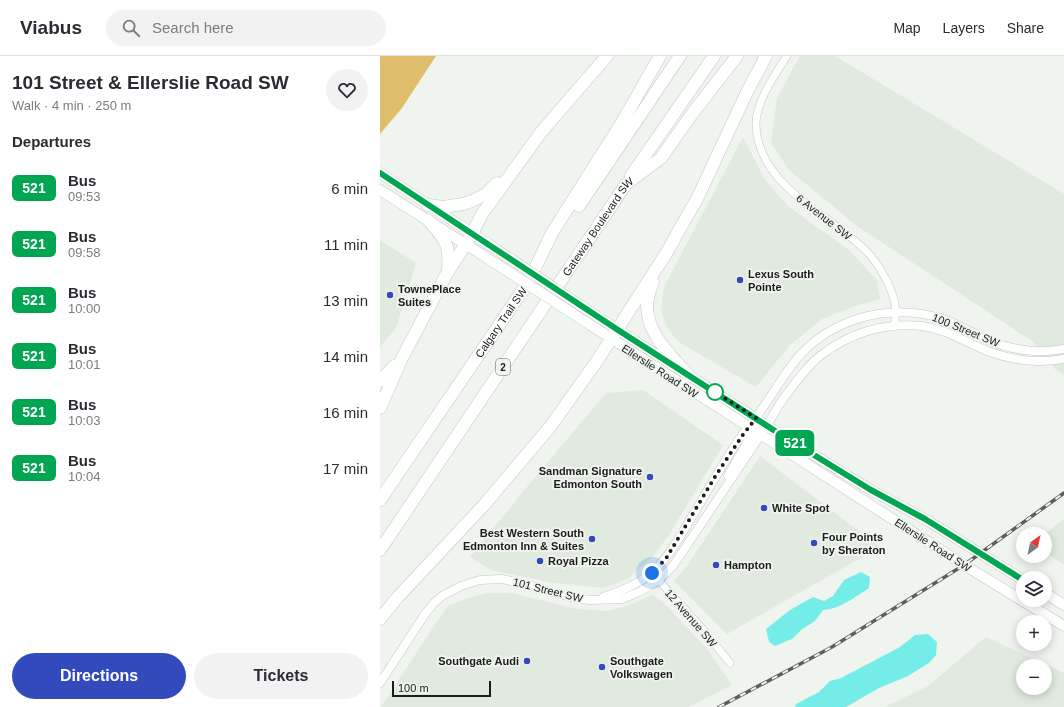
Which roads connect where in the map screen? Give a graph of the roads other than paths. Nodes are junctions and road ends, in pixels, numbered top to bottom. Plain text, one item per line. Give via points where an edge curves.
1 (607, 56) edge
2 (660, 56) edge
3 (680, 56) edge
4 (714, 56) edge
5 (737, 56) edge
6 (766, 56) edge
7 (787, 56) edge
8 (531, 147) junction
9 (382, 178) edge
10 (626, 184) junction
11 (380, 190) edge
12 (428, 205) junction
13 (428, 220) junction
14 (472, 234) junction
15 (465, 244) junction
16 (667, 252) junction
17 (446, 275) junction
18 (529, 281) junction
19 (895, 313) junction
20 (895, 325) junction
21 (615, 335) junction
22 (1064, 349) edge
23 (406, 350) junction
24 (1064, 359) edge
25 (689, 376) junction
26 (380, 381) edge
27 (380, 408) edge
28 (756, 418) junction
29 (766, 425) junction
30 (754, 431) junction
31 (380, 500) edge
32 (380, 550) edge
33 (652, 573) junction
34 (1016, 576) edge
35 (658, 580) junction
36 (1052, 598) edge
37 (596, 599) junction
38 (1064, 605) edge
39 (380, 619) edge
40 (1064, 626) edge
41 (730, 663) dead end
42 (380, 683) edge

1 - 8 highway
2 - 18 highway, Calgary Trail SW via 621,124 552,233
3 - 18 highway
4 - 10 highway
5 - 10 highway, Gateway Boulevard SW / 2 via 661,158
6 - 16 highway via 697,198
7 - 19 street, 6 Avenue SW via 766,90 759,108 756,124 763,155 770,169 790,190 847,234 870,256 889,285
8 - 12 highway via 486,194 479,198 443,207
8 - 14 highway via 482,214
9 - 12 main road, Ellerslie Road SW
10 - 32 highway, Gateway Boulevard SW / 2
11 - 13 main road, Ellerslie Road SW
12 - 14 main road, Ellerslie Road SW
13 - 15 main road, Ellerslie Road SW
13 - 17 highway via 448,248
14 - 15 highway
14 - 21 main road, Ellerslie Road SW, bridge via 598,317
15 - 17 highway
15 - 21 main road, Ellerslie Road SW, bridge via 592,326
16 - 21 highway
16 - 25 highway via 648,295 648,316 661,344
17 - 23 highway
18 - 31 highway, Calgary Trail SW
19 - 20 street, 6 Avenue SW
19 - 22 street, 100 Street SW via 936,317 991,341 1015,348
19 - 28 street, 100 Street SW via 857,319 824,334 801,354 788,370
20 - 24 street, 100 Street SW via 926,327 946,332 989,352 1009,358 1031,361
20 - 29 street, 100 Street SW via 862,332 820,356 801,376
21 - 25 main road, Ellerslie Road SW
21 - 30 main road, Ellerslie Road SW
21 - 39 highway via 550,427 484,505
23 - 26 highway
23 - 27 highway
25 - 28 main road, Ellerslie Road SW
28 - 29 main road, Ellerslie Road SW
28 - 30 street
29 - 30 street, 100 Street SW
29 - 34 main road, Ellerslie Road SW
30 - 33 street, 101 Street SW via 716,475 667,557
30 - 35 street, 101 Street SW via 733,465 719,497 672,566
30 - 40 main road, Ellerslie Road SW
33 - 35 street, 12 Avenue SW
33 - 37 street, 101 Street SW via 631,586
35 - 37 street, 101 Street SW via 622,599
35 - 41 street, 12 Avenue SW
36 - 38 main road
37 - 42 street, 101 Street SW via 570,597 502,579 480,580 461,586 434,603

